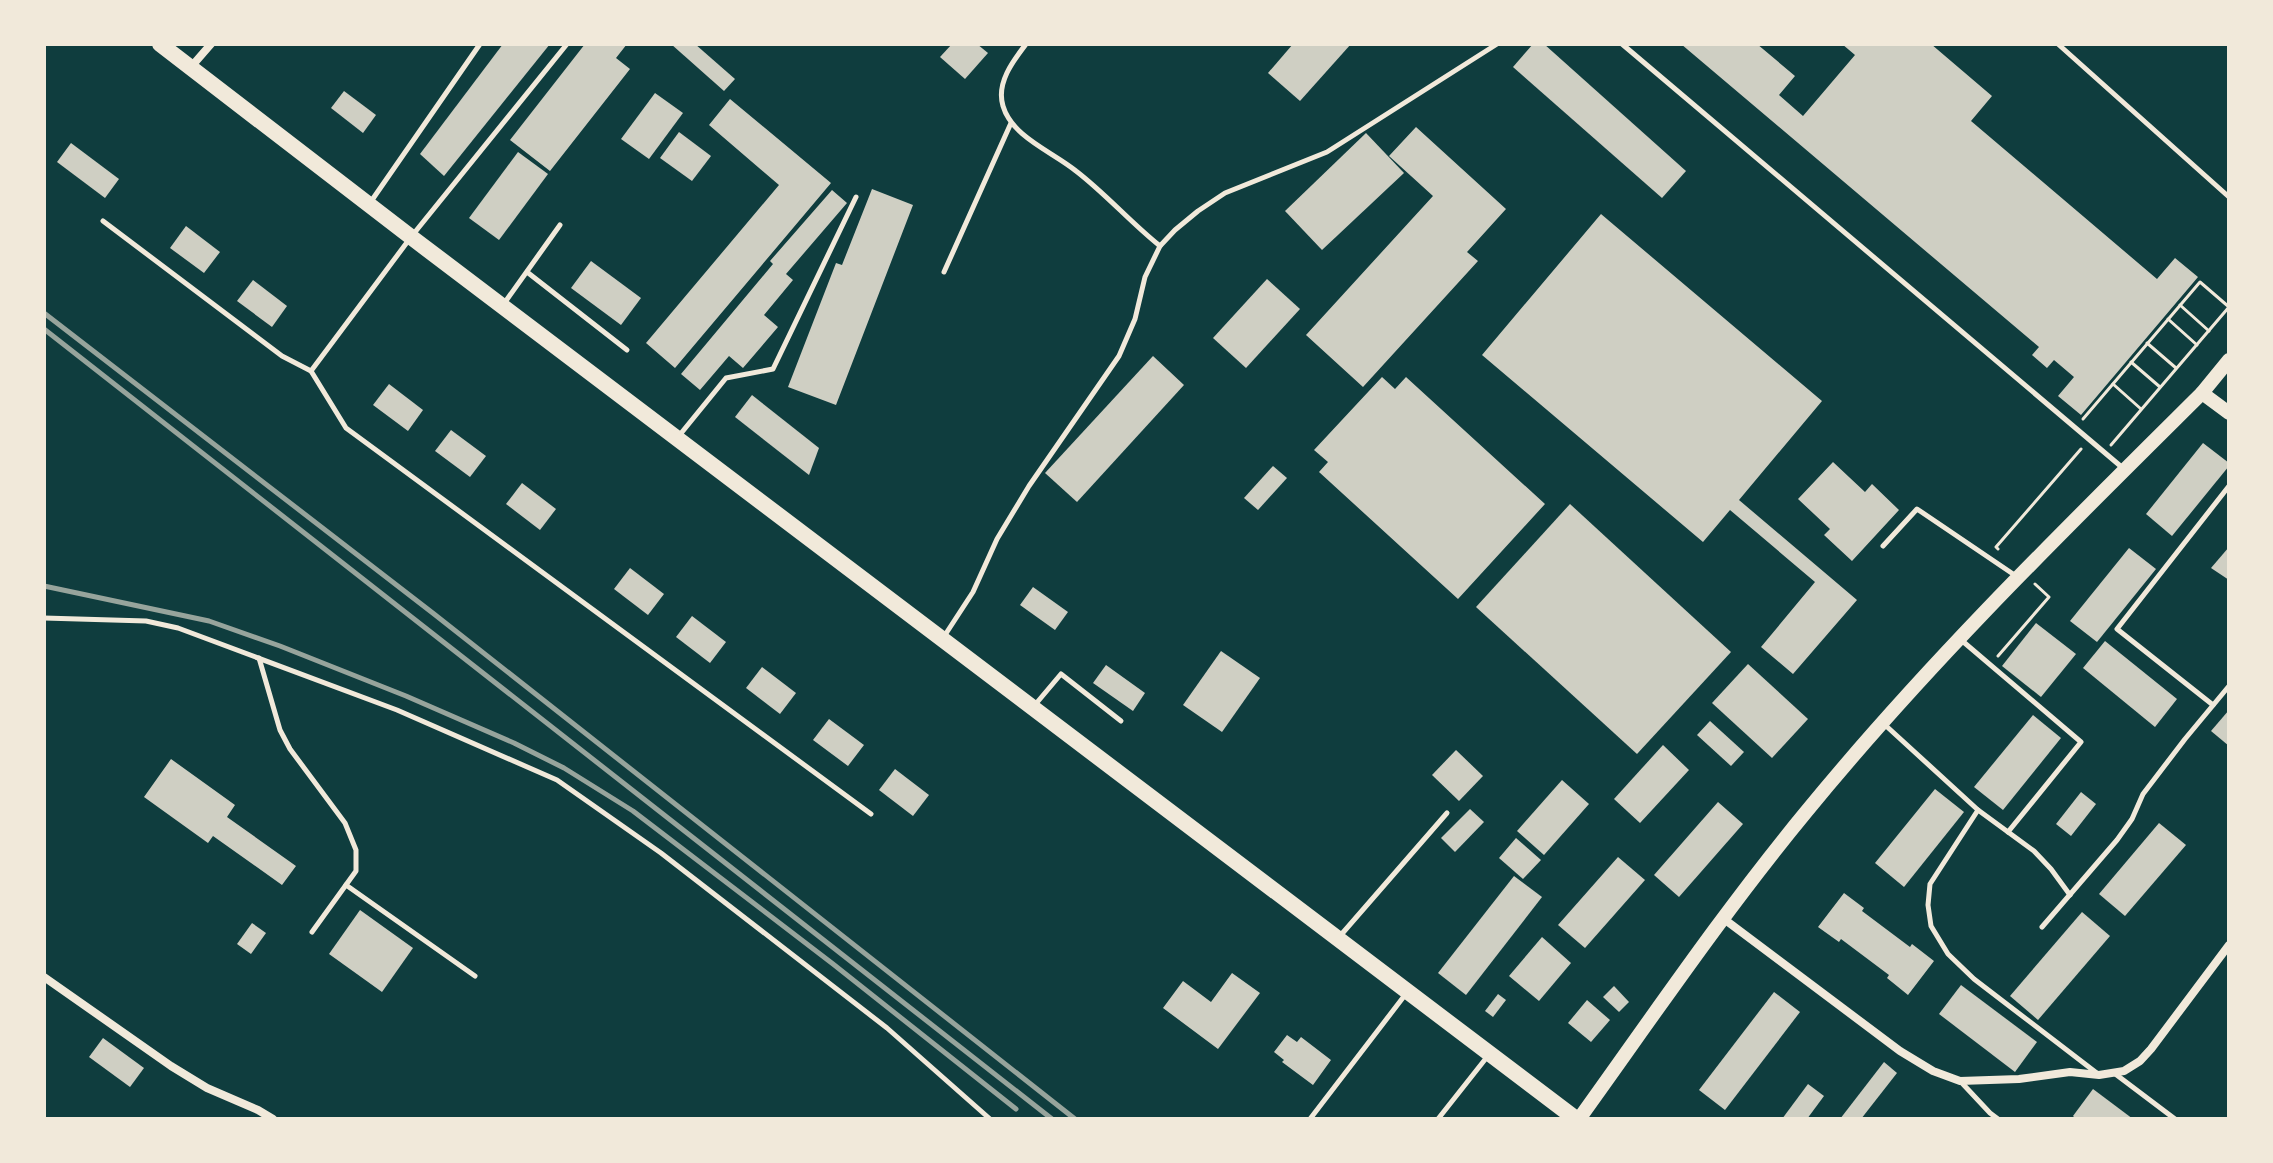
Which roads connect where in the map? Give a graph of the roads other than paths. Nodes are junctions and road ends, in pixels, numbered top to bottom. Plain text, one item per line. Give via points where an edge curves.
1 (160, 44) edge
2 (211, 44) edge
3 (480, 44) edge
4 (567, 44) edge
5 (1026, 44) edge
6 (1497, 44) edge
7 (1622, 44) edge
8 (2058, 44) edge
9 (190, 67) junction
10 (1011, 123) junction
11 (856, 197) dead end
12 (2229, 197) edge
13 (369, 205) junction
14 (103, 221) dead end
15 (560, 225) dead end
16 (411, 237) junction
17 (1160, 246) junction
18 (527, 272) junction
19 (944, 272) dead end
20 (503, 306) junction
21 (627, 350) dead end
22 (2229, 360) edge
23 (311, 371) junction
24 (2202, 393) junction
25 (2229, 413) edge
26 (677, 438) junction
27 (2125, 470) junction
28 (2229, 486) edge
29 (1883, 546) dead end
30 (2019, 574) junction
31 (44, 618) edge
32 (943, 638) junction
33 (1960, 639) junction
34 (259, 658) junction
35 (2229, 686) edge
36 (2213, 705) junction
37 (1034, 707) junction
38 (1121, 721) dead end
39 (1883, 723) junction
40 (1978, 810) junction
41 (1447, 813) dead end
42 (871, 814) dead end
43 (2008, 832) junction
44 (346, 885) junction
45 (2070, 895) junction
46 (1724, 919) junction
47 (2042, 927) dead end
48 (312, 932) dead end
49 (1338, 938) junction
50 (2229, 945) edge
51 (475, 976) dead end
52 (44, 977) edge
53 (1409, 991) junction
54 (1489, 1054) junction
55 (2113, 1073) junction
56 (2099, 1075) junction
57 (1960, 1081) junction
58 (273, 1119) edge
59 (990, 1119) edge
60 (1310, 1119) edge
61 (1438, 1119) edge
62 (1577, 1119) edge
63 (1998, 1119) edge
64 (2175, 1119) edge

1 - 9 main road
2 - 9 street
3 - 13 lane
4 - 16 lane
5 - 10 lane via 1009,66 1000,94
6 - 17 lane via 1327,152 1225,193
7 - 27 lane
8 - 12 lane
9 - 13 main road
10 - 17 lane via 1078,172
10 - 19 lane
11 - 26 lane via 773,369 726,378
13 - 16 main road
14 - 23 lane via 282,356
15 - 18 lane
16 - 20 main road
16 - 23 lane
17 - 32 lane via 1119,356 1029,486
18 - 20 lane
18 - 21 lane
20 - 26 main road
22 - 24 street
23 - 42 lane via 346,428
24 - 25 street
24 - 27 street
26 - 32 main road
27 - 30 street
28 - 36 lane via 2117,629
29 - 30 lane via 1917,509
30 - 33 street
31 - 34 lane via 146,621
32 - 37 main road
33 - 39 street
33 - 43 lane via 2081,742
34 - 44 lane via 280,730 345,823 356,850 356,871
34 - 59 lane via 397,710 557,780 661,853 887,1028
35 - 36 lane
36 - 45 lane via 2143,794 2117,840
37 - 38 lane via 1061,674
37 - 49 main road
39 - 40 lane
39 - 46 street
40 - 43 lane
40 - 56 lane via 1930,884 1931,926 1948,954 1974,979
41 - 49 lane
43 - 45 lane via 2043,860
44 - 48 lane
44 - 51 lane
45 - 47 lane
46 - 57 street via 1900,1051
46 - 62 street
49 - 53 main road
50 - 55 street via 2151,1049 2140,1061
52 - 58 street via 195,1081
53 - 54 main road
53 - 60 lane
54 - 61 lane
54 - 62 main road
55 - 56 street
55 - 64 lane
56 - 57 street via 2070,1072
57 - 63 lane

